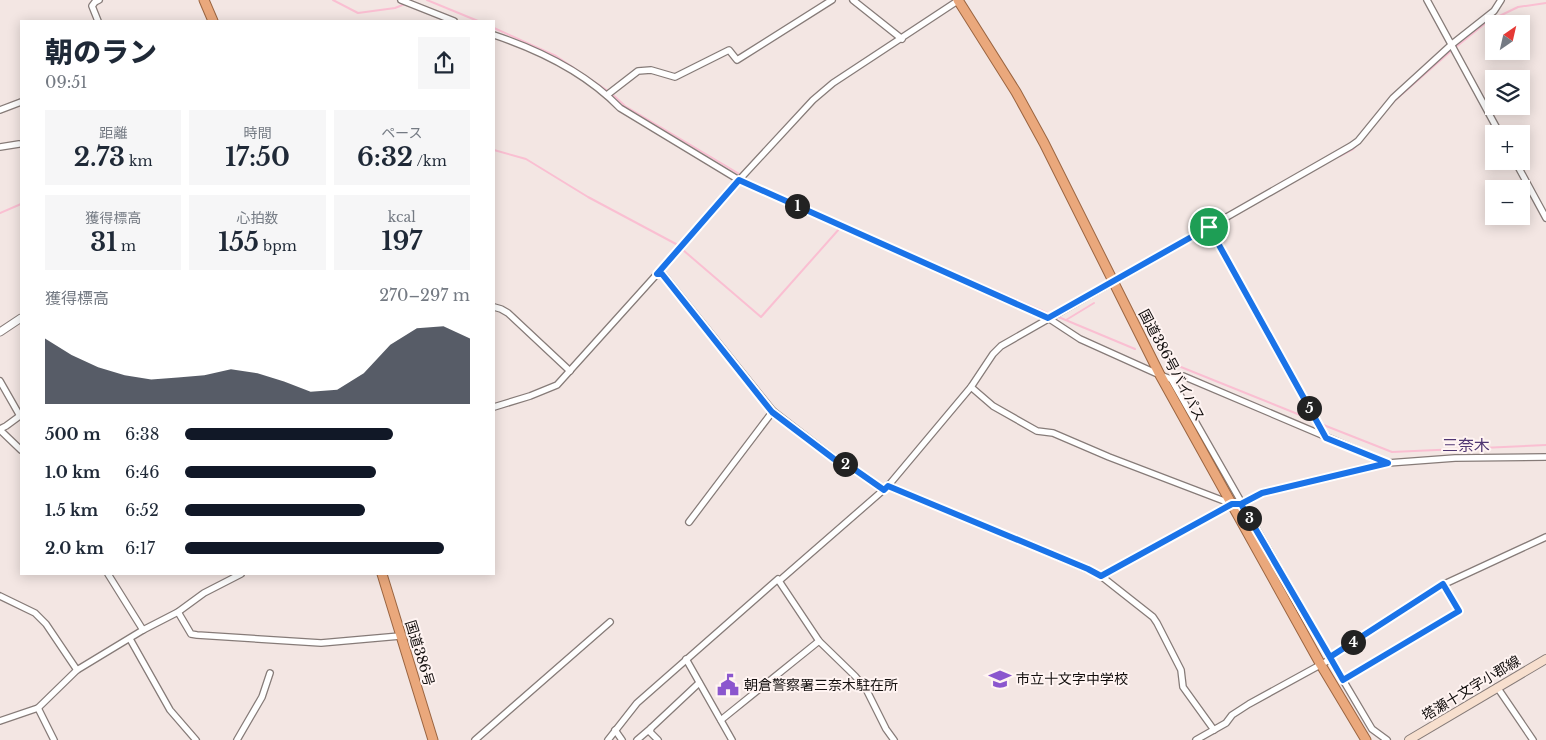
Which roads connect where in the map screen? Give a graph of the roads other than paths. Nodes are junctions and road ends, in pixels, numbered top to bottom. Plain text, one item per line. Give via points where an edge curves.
1 (99, 0) edge
2 (204, 0) edge
3 (401, 0) edge
4 (832, 0) edge
5 (853, 0) edge
6 (958, 0) edge
7 (1427, 0) edge
8 (1501, 0) edge
9 (98, 20) edge
10 (213, 20) edge
11 (451, 20) edge
12 (495, 35) edge
13 (902, 39) junction
14 (1451, 45) junction
15 (607, 95) junction
16 (20, 102) edge
17 (0, 110) edge
18 (1495, 125) edge
19 (19, 144) dead end
20 (0, 148) edge
21 (1520, 170) edge
22 (739, 180) junction
23 (1546, 218) edge
24 (1210, 229) junction
25 (657, 274) junction
26 (1112, 281) junction
27 (495, 307) edge
28 (1048, 318) junction
29 (20, 319) edge
30 (0, 332) edge
31 (570, 371) junction
32 (1160, 375) junction
33 (1171, 379) junction
34 (0, 381) edge
35 (971, 387) junction
36 (495, 407) edge
37 (772, 412) junction
38 (20, 413) edge
39 (20, 416) edge
40 (0, 430) edge
41 (1326, 438) junction
42 (20, 449) edge
43 (1546, 457) edge
44 (1388, 463) junction
45 (886, 488) junction
46 (1236, 504) junction
47 (689, 522) dead end
48 (1546, 537) edge
49 (109, 575) edge
50 (240, 575) edge
51 (382, 575) edge
52 (1101, 576) junction
53 (779, 581) junction
54 (1443, 584) junction
55 (0, 596) edge
56 (178, 612) junction
57 (610, 622) dead end
58 (144, 630) junction
59 (400, 636) junction
60 (130, 639) junction
61 (819, 641) junction
62 (1330, 658) junction
63 (686, 659) junction
64 (1546, 659) edge
65 (1321, 665) junction
66 (77, 670) junction
67 (270, 673) dead end
68 (1343, 680) junction
69 (700, 683) junction
70 (1497, 687) junction
71 (38, 708) junction
72 (720, 720) junction
73 (0, 721) edge
74 (651, 728) junction
75 (1214, 730) junction
76 (615, 731) junction
77 (54, 740) edge
78 (196, 740) edge
79 (237, 740) edge
80 (433, 740) edge
81 (475, 740) edge
82 (608, 740) edge
83 (622, 740) edge
84 (637, 740) edge
85 (658, 740) edge
86 (732, 740) edge
87 (894, 740) edge
88 (1196, 740) edge
89 (1366, 740) edge
90 (1387, 740) edge
91 (1409, 740) edge
92 (1533, 740) edge

1 - 9 street via 92,6
2 - 10 highway
3 - 11 street
4 - 15 street via 737,60 728,50 675,77 651,70 638,71
5 - 13 street
6 - 13 street
6 - 26 highway, 国道386号バイパス via 1044,143
7 - 14 street
8 - 14 street via 1494,10
12 - 15 street via 542,54
13 - 22 street via 820,93
14 - 18 street
14 - 24 street via 1393,98 1358,141
15 - 22 street via 620,108
16 - 17 street
19 - 20 street
21 - 23 street
22 - 25 street
22 - 28 street
24 - 26 street
24 - 41 street
25 - 31 street
25 - 37 street via 662,274
26 - 28 street
26 - 32 highway, 国道386号バイパス
27 - 31 street via 508,313
28 - 32 street via 1080,339
28 - 35 street via 1001,346
29 - 30 street
31 - 36 street via 557,385
32 - 33 street
32 - 46 highway, 国道386号バイパス
33 - 41 street via 1183,376
33 - 46 street
34 - 38 street
35 - 45 street
35 - 46 street via 993,406 1037,431 1053,433
37 - 45 street via 834,459
37 - 47 street
39 - 40 street
40 - 42 street
41 - 44 street
43 - 44 street
44 - 46 street via 1262,493
45 - 52 street
45 - 53 street
46 - 52 street
46 - 62 street
46 - 65 highway, 国道386号バイパス
48 - 54 street
49 - 58 street
50 - 56 street via 204,593
51 - 59 highway, 国道386号
52 - 75 street via 1157,622 1181,670 1183,686
53 - 61 street
53 - 63 street
54 - 62 street
54 - 68 street via 1459,611
55 - 66 street via 35,613
56 - 58 street
56 - 59 street via 191,634 196,635 321,643
57 - 81 street
58 - 60 street
59 - 80 highway, 国道386号
60 - 66 street
60 - 78 street via 170,710
61 - 72 street
61 - 87 street via 866,689
62 - 65 street
62 - 68 street
63 - 69 street
63 - 76 street via 637,703
64 - 70 main road, 塔瀬十文字小郡線
65 - 75 street via 1249,704
65 - 89 highway, 国道386号バイパス
66 - 71 street
67 - 79 street via 262,697
68 - 90 street via 1372,729
69 - 72 street
69 - 74 street
70 - 91 main road, 塔瀬十文字小郡線
70 - 92 street
71 - 73 street
71 - 77 street
72 - 86 street
74 - 84 street
74 - 85 street via 650,732
75 - 88 street
76 - 82 street
76 - 83 street

